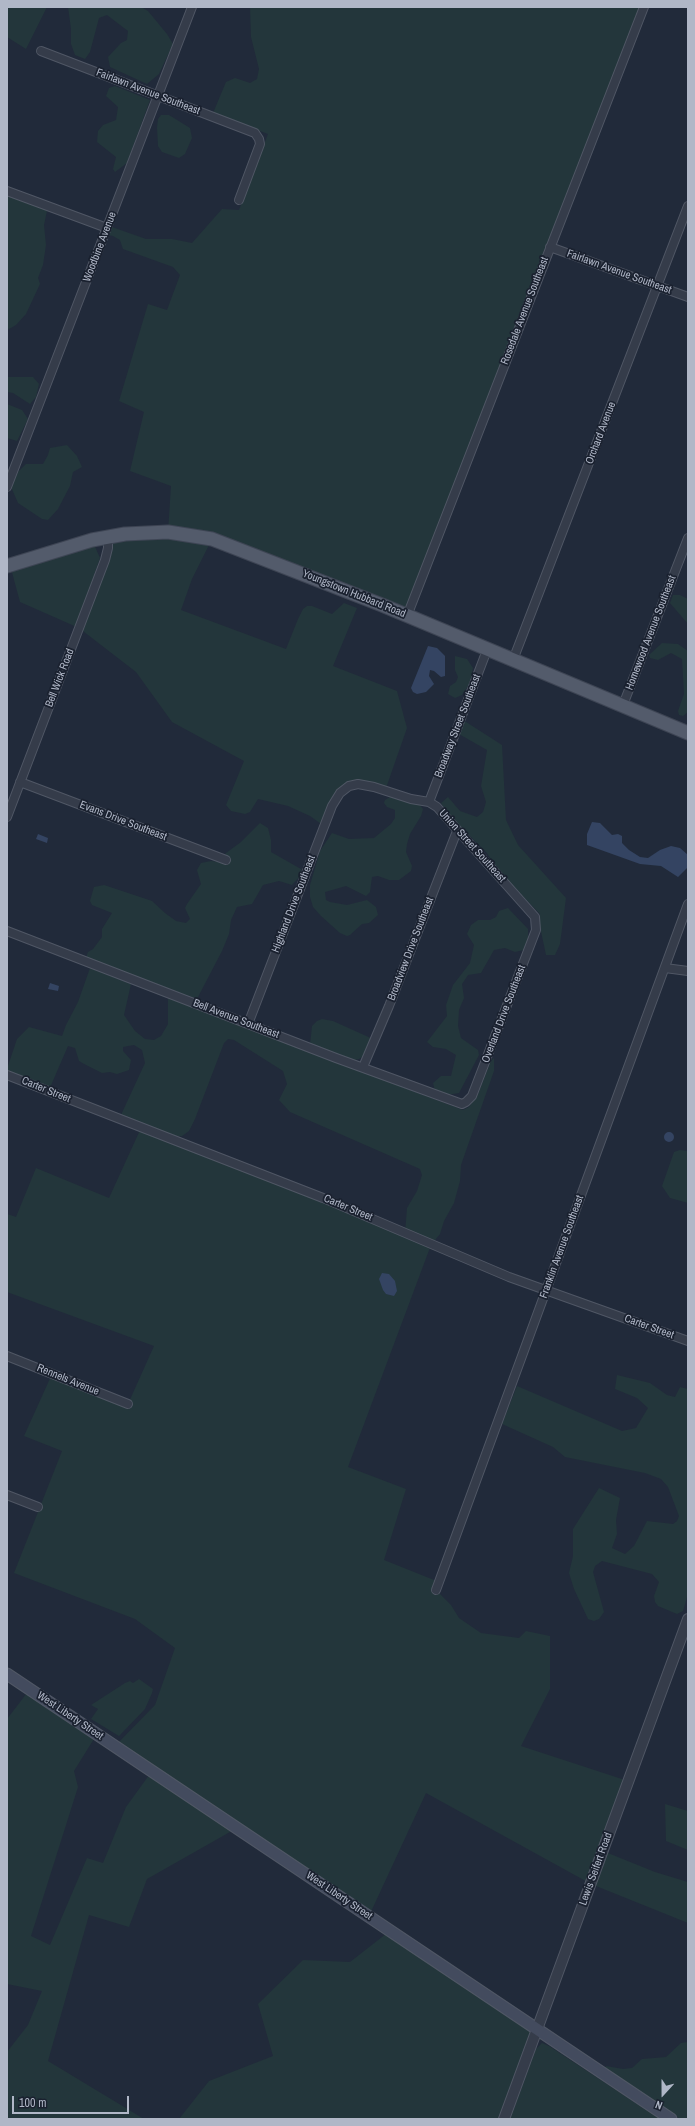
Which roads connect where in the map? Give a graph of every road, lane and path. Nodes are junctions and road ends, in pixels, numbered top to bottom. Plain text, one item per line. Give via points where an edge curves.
1 (192, 7) edge
2 (644, 7) edge
3 (41, 51) dead end
4 (158, 95) junction
5 (7, 191) edge
6 (240, 200) dead end
7 (688, 206) edge
8 (107, 228) junction
9 (550, 247) junction
10 (657, 286) junction
11 (688, 297) edge
12 (7, 487) edge
13 (108, 538) junction
14 (688, 538) edge
15 (7, 566) edge
16 (407, 616) junction
17 (487, 650) junction
18 (513, 660) junction
19 (623, 706) junction
20 (688, 733) edge
21 (20, 782) junction
22 (346, 788) joint
23 (429, 802) junction
24 (7, 817) edge
25 (457, 831) junction
26 (226, 860) dead end
27 (688, 904) edge
28 (537, 922) joint
29 (7, 931) edge
30 (665, 968) junction
31 (688, 970) edge
32 (248, 1024) junction
33 (363, 1067) junction
34 (7, 1075) edge
35 (466, 1102) joint
36 (547, 1290) junction
37 (688, 1341) edge
38 (7, 1356) edge
39 (128, 1404) dead end
40 (7, 1495) edge
41 (38, 1507) dead end
42 (436, 1590) dead end
43 (688, 1619) edge
44 (685, 1634) edge
45 (7, 1674) edge
46 (537, 2029) junction
47 (504, 2119) edge
48 (671, 2119) edge

1 - 4 street, Woodbine Avenue
2 - 9 street, Rosedale Avenue Southeast
3 - 4 street, Fairlawn Avenue Southeast
4 - 6 street, Fairlawn Avenue Southeast via 255,133 260,144
4 - 8 street, Woodbine Avenue
5 - 8 street
7 - 10 street, Orchard Avenue
8 - 12 street, Woodbine Avenue
9 - 10 street, Fairlawn Avenue Southeast
9 - 16 street, Rosedale Avenue Southeast
10 - 11 street, Fairlawn Avenue Southeast
10 - 18 street, Orchard Avenue
13 - 15 main road, Youngstown Hubbard Road via 92,540
13 - 16 main road, Youngstown Hubbard Road via 155,532 191,534 212,539
13 - 21 street, Bell Wick Road via 105,560
14 - 19 street, Homewood Avenue Southeast
16 - 17 main road, Youngstown Hubbard Road
17 - 18 main road, Youngstown Hubbard Road
17 - 23 street, Broadway Street Southeast
18 - 19 main road, Youngstown Hubbard Road
19 - 20 main road, Youngstown Hubbard Road
21 - 24 street, Bell Wick Road
21 - 26 street, Evans Drive Southeast
22 - 23 street, Union Street Southeast via 365,785
22 - 32 street, Highland Drive Southeast via 332,806
23 - 25 street, Union Street Southeast via 437,807
25 - 28 street, Union Street Southeast via 532,911
25 - 33 street, Broadview Drive Southeast
27 - 30 street, Franklin Avenue Southeast
28 - 35 street, Overland Drive Southeast via 472,1096
29 - 32 street, Bell Avenue Southeast
30 - 31 street
30 - 36 street, Franklin Avenue Southeast
32 - 33 street, Bell Avenue Southeast
33 - 35 street, Bell Avenue Southeast via 458,1103
34 - 36 street, Carter Street via 323,1198 469,1261
36 - 37 street, Carter Street
36 - 42 street, Franklin Avenue Southeast
38 - 39 street, Rennels Avenue
40 - 41 street
43 - 44 street, Lewis Seifert Road
44 - 46 street, Lewis Seifert Road
45 - 46 main road, West Liberty Street
46 - 47 street, Lewis Seifert Road
46 - 48 main road, West Liberty Street

